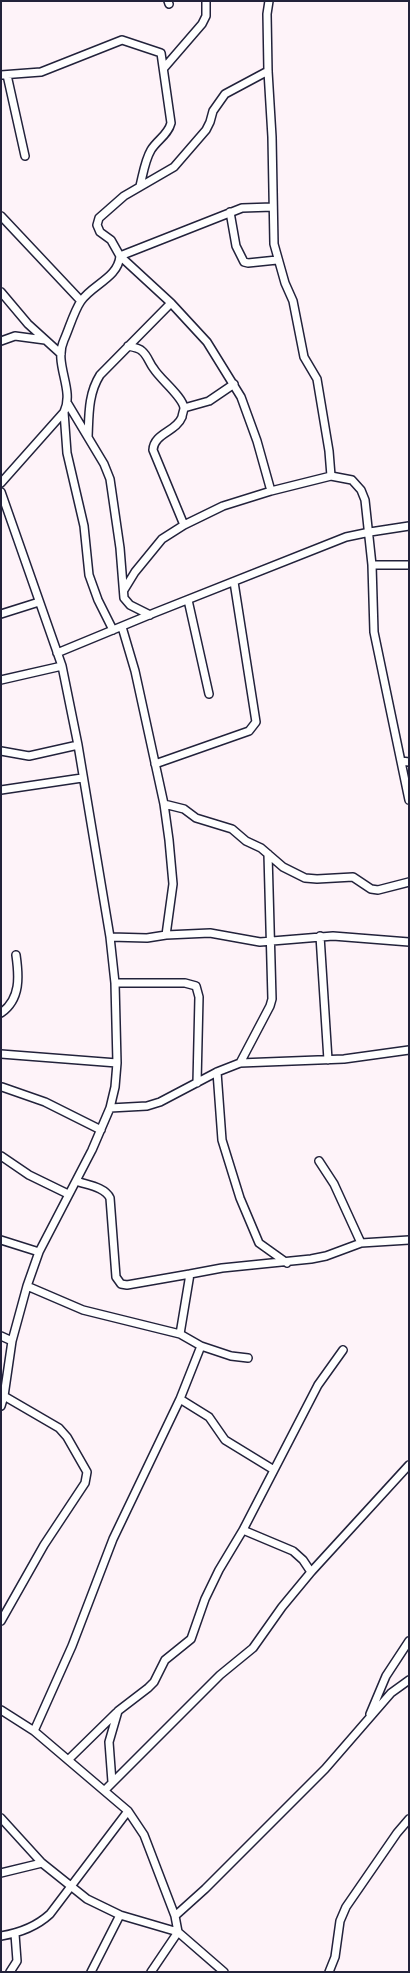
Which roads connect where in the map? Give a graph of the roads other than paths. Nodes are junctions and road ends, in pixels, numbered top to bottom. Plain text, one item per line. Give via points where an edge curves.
1 (206, 1) edge
2 (269, 1) edge
3 (164, 68) junction
4 (268, 71) junction
5 (4, 75) edge
6 (25, 156) dead end
7 (140, 186) junction
8 (273, 206) junction
9 (230, 212) junction
10 (1, 216) edge
11 (120, 256) junction
12 (277, 260) junction
13 (1, 292) edge
14 (81, 301) junction
15 (171, 302) junction
16 (45, 340) junction
17 (1, 341) edge
18 (128, 346) junction
19 (61, 354) junction
20 (234, 384) junction
21 (68, 404) junction
22 (184, 408) junction
23 (64, 412) junction
24 (88, 437) junction
25 (331, 476) junction
26 (1, 483) edge
27 (271, 491) junction
28 (1, 492) edge
29 (184, 525) junction
30 (409, 526) edge
31 (370, 532) junction
32 (372, 565) junction
33 (409, 565) edge
34 (234, 582) junction
35 (124, 590) junction
36 (188, 600) junction
37 (40, 602) junction
38 (1, 614) edge
39 (150, 615) junction
40 (122, 627) junction
41 (113, 630) junction
42 (57, 653) junction
43 (62, 666) junction
44 (1, 680) edge
45 (209, 694) dead end
46 (78, 745) junction
47 (1, 752) edge
48 (401, 761) junction
49 (409, 762) edge
50 (155, 764) junction
51 (82, 778) junction
52 (1, 790) edge
53 (409, 800) edge
54 (164, 804) junction
55 (268, 854) junction
56 (409, 882) edge
57 (166, 935) junction
58 (320, 936) junction
59 (110, 937) junction
60 (271, 941) junction
61 (409, 942) edge
62 (16, 955) dead end
63 (114, 983) junction
64 (1, 1013) edge
65 (409, 1050) edge
66 (1, 1054) edge
67 (328, 1060) junction
68 (240, 1063) junction
69 (117, 1064) junction
70 (217, 1072) junction
71 (196, 1083) junction
72 (2, 1087) dead end
73 (110, 1108) junction
74 (101, 1130) junction
75 (1, 1156) edge
76 (319, 1161) dead end
77 (76, 1181) junction
78 (68, 1194) junction
79 (1, 1240) edge
80 (409, 1240) edge
81 (361, 1243) junction
82 (39, 1252) junction
83 (287, 1263) junction
84 (190, 1274) junction
85 (27, 1286) junction
86 (180, 1334) junction
87 (1, 1336) edge
88 (12, 1341) junction
89 (201, 1346) junction
90 (343, 1350) dead end
91 (248, 1358) dead end
92 (4, 1396) junction
93 (180, 1399) junction
94 (1, 1406) edge
95 (409, 1465) edge
96 (274, 1470) junction
97 (243, 1530) junction
98 (311, 1572) junction
99 (1, 1621) edge
100 (409, 1641) edge
101 (409, 1680) edge
102 (1, 1710) edge
103 (118, 1711) junction
104 (367, 1720) junction
105 (34, 1730) junction
106 (68, 1760) junction
107 (112, 1782) junction
108 (105, 1790) junction
109 (128, 1811) junction
110 (1, 1818) edge
111 (409, 1819) edge
112 (42, 1863) junction
113 (1, 1873) edge
114 (71, 1888) junction
115 (120, 1915) junction
116 (175, 1916) junction
117 (178, 1932) junction
118 (15, 1934) junction
119 (1, 1936) edge
120 (10, 1972) edge
121 (91, 1972) edge
122 (151, 1972) edge
123 (224, 1972) edge
124 (329, 1972) edge

1 - 3 street via 206,16 202,24
2 - 4 street
3 - 5 street via 160,51 122,40 41,72
3 - 7 street via 170,129 156,142 147,157
4 - 7 street via 225,94 213,110 206,130 174,167
4 - 8 street
5 - 6 street
7 - 11 street via 99,218 97,225 100,232 111,240
8 - 9 street via 242,208
8 - 12 street
9 - 11 street
9 - 12 street via 236,246 244,262 248,264
10 - 14 street
11 - 14 street via 115,271
11 - 15 street
12 - 25 street via 293,301 304,357 317,379 322,397
13 - 16 street
14 - 19 street via 63,341
15 - 18 street
15 - 20 street via 207,342
16 - 17 street via 15,336
16 - 19 street
18 - 22 street via 141,349 147,355 153,368
18 - 24 street via 94,384
19 - 21 street via 69,396
20 - 22 street via 209,400
20 - 27 street via 257,441
21 - 23 street
21 - 24 street
22 - 29 street via 177,424 154,443 153,450
23 - 26 street
23 - 41 street via 67,453 84,526 89,576
24 - 35 street via 110,479
25 - 27 street
25 - 31 street via 352,480 361,490
27 - 29 street via 223,506
28 - 37 street
29 - 35 street via 154,547
30 - 31 street
31 - 32 street
31 - 34 street via 346,538
32 - 33 street
32 - 48 street via 374,632
34 - 36 street
34 - 50 street via 256,722 249,731
35 - 39 street via 127,602
36 - 39 street
36 - 45 street
37 - 38 street
37 - 42 street
39 - 40 street
40 - 41 street
40 - 50 street via 136,671
41 - 42 street
42 - 43 street
43 - 44 street
43 - 46 street
46 - 47 street via 29,756
46 - 51 street
48 - 49 street
48 - 53 street
50 - 54 street
51 - 52 street
51 - 59 street
54 - 55 street via 184,809 196,818 232,829
54 - 57 street via 173,884
55 - 56 street via 283,867 305,878 353,877 371,889 378,890
55 - 60 street
57 - 59 street via 147,938
57 - 60 street via 210,933 249,941
58 - 60 street
58 - 61 street
58 - 67 street
59 - 63 street
60 - 68 street via 270,1006
62 - 64 street via 16,993 11,1004
63 - 69 street
63 - 71 street via 185,983 196,986 199,998
65 - 67 street
66 - 69 street
67 - 68 street
68 - 70 street
69 - 73 street
70 - 71 street
70 - 83 street via 222,1140 240,1198 258,1243
71 - 73 street via 147,1106
72 - 74 street via 45,1102
73 - 74 street
74 - 77 street
75 - 78 street via 29,1175
76 - 81 street via 334,1184
77 - 78 street
77 - 84 street via 108,1193 116,1277 121,1284
78 - 82 street
79 - 82 street
80 - 81 street
81 - 83 street via 326,1256
82 - 85 street
83 - 84 street via 222,1268
84 - 86 street
85 - 86 street via 83,1310
85 - 88 street
86 - 89 street
87 - 88 street
88 - 92 street
89 - 91 street via 231,1356
89 - 93 street
90 - 96 street via 318,1385
92 - 94 street
92 - 99 street via 58,1428 67,1437 87,1472 84,1483 44,1545
93 - 96 street via 209,1417 225,1440
93 - 105 street via 113,1540 72,1646
95 - 98 street
96 - 97 street
97 - 98 street via 293,1551
97 - 103 street via 205,1599 191,1639 165,1660 154,1682 148,1688
98 - 107 street via 253,1648 220,1675
100 - 104 street via 388,1672
101 - 104 street via 391,1694
102 - 105 street
103 - 106 street
103 - 107 street via 109,1742
104 - 116 street via 325,1769
105 - 106 street
106 - 108 street
107 - 108 street
108 - 109 street
109 - 114 street
109 - 116 street via 144,1834
110 - 112 street
111 - 124 street via 396,1833 346,1907 340,1921 335,1957
112 - 113 street
112 - 114 street
114 - 115 street via 95,1904
114 - 118 street via 44,1920
115 - 117 street
115 - 121 street
116 - 117 street
117 - 122 street
117 - 123 street
118 - 119 street
118 - 120 street via 17,1961

